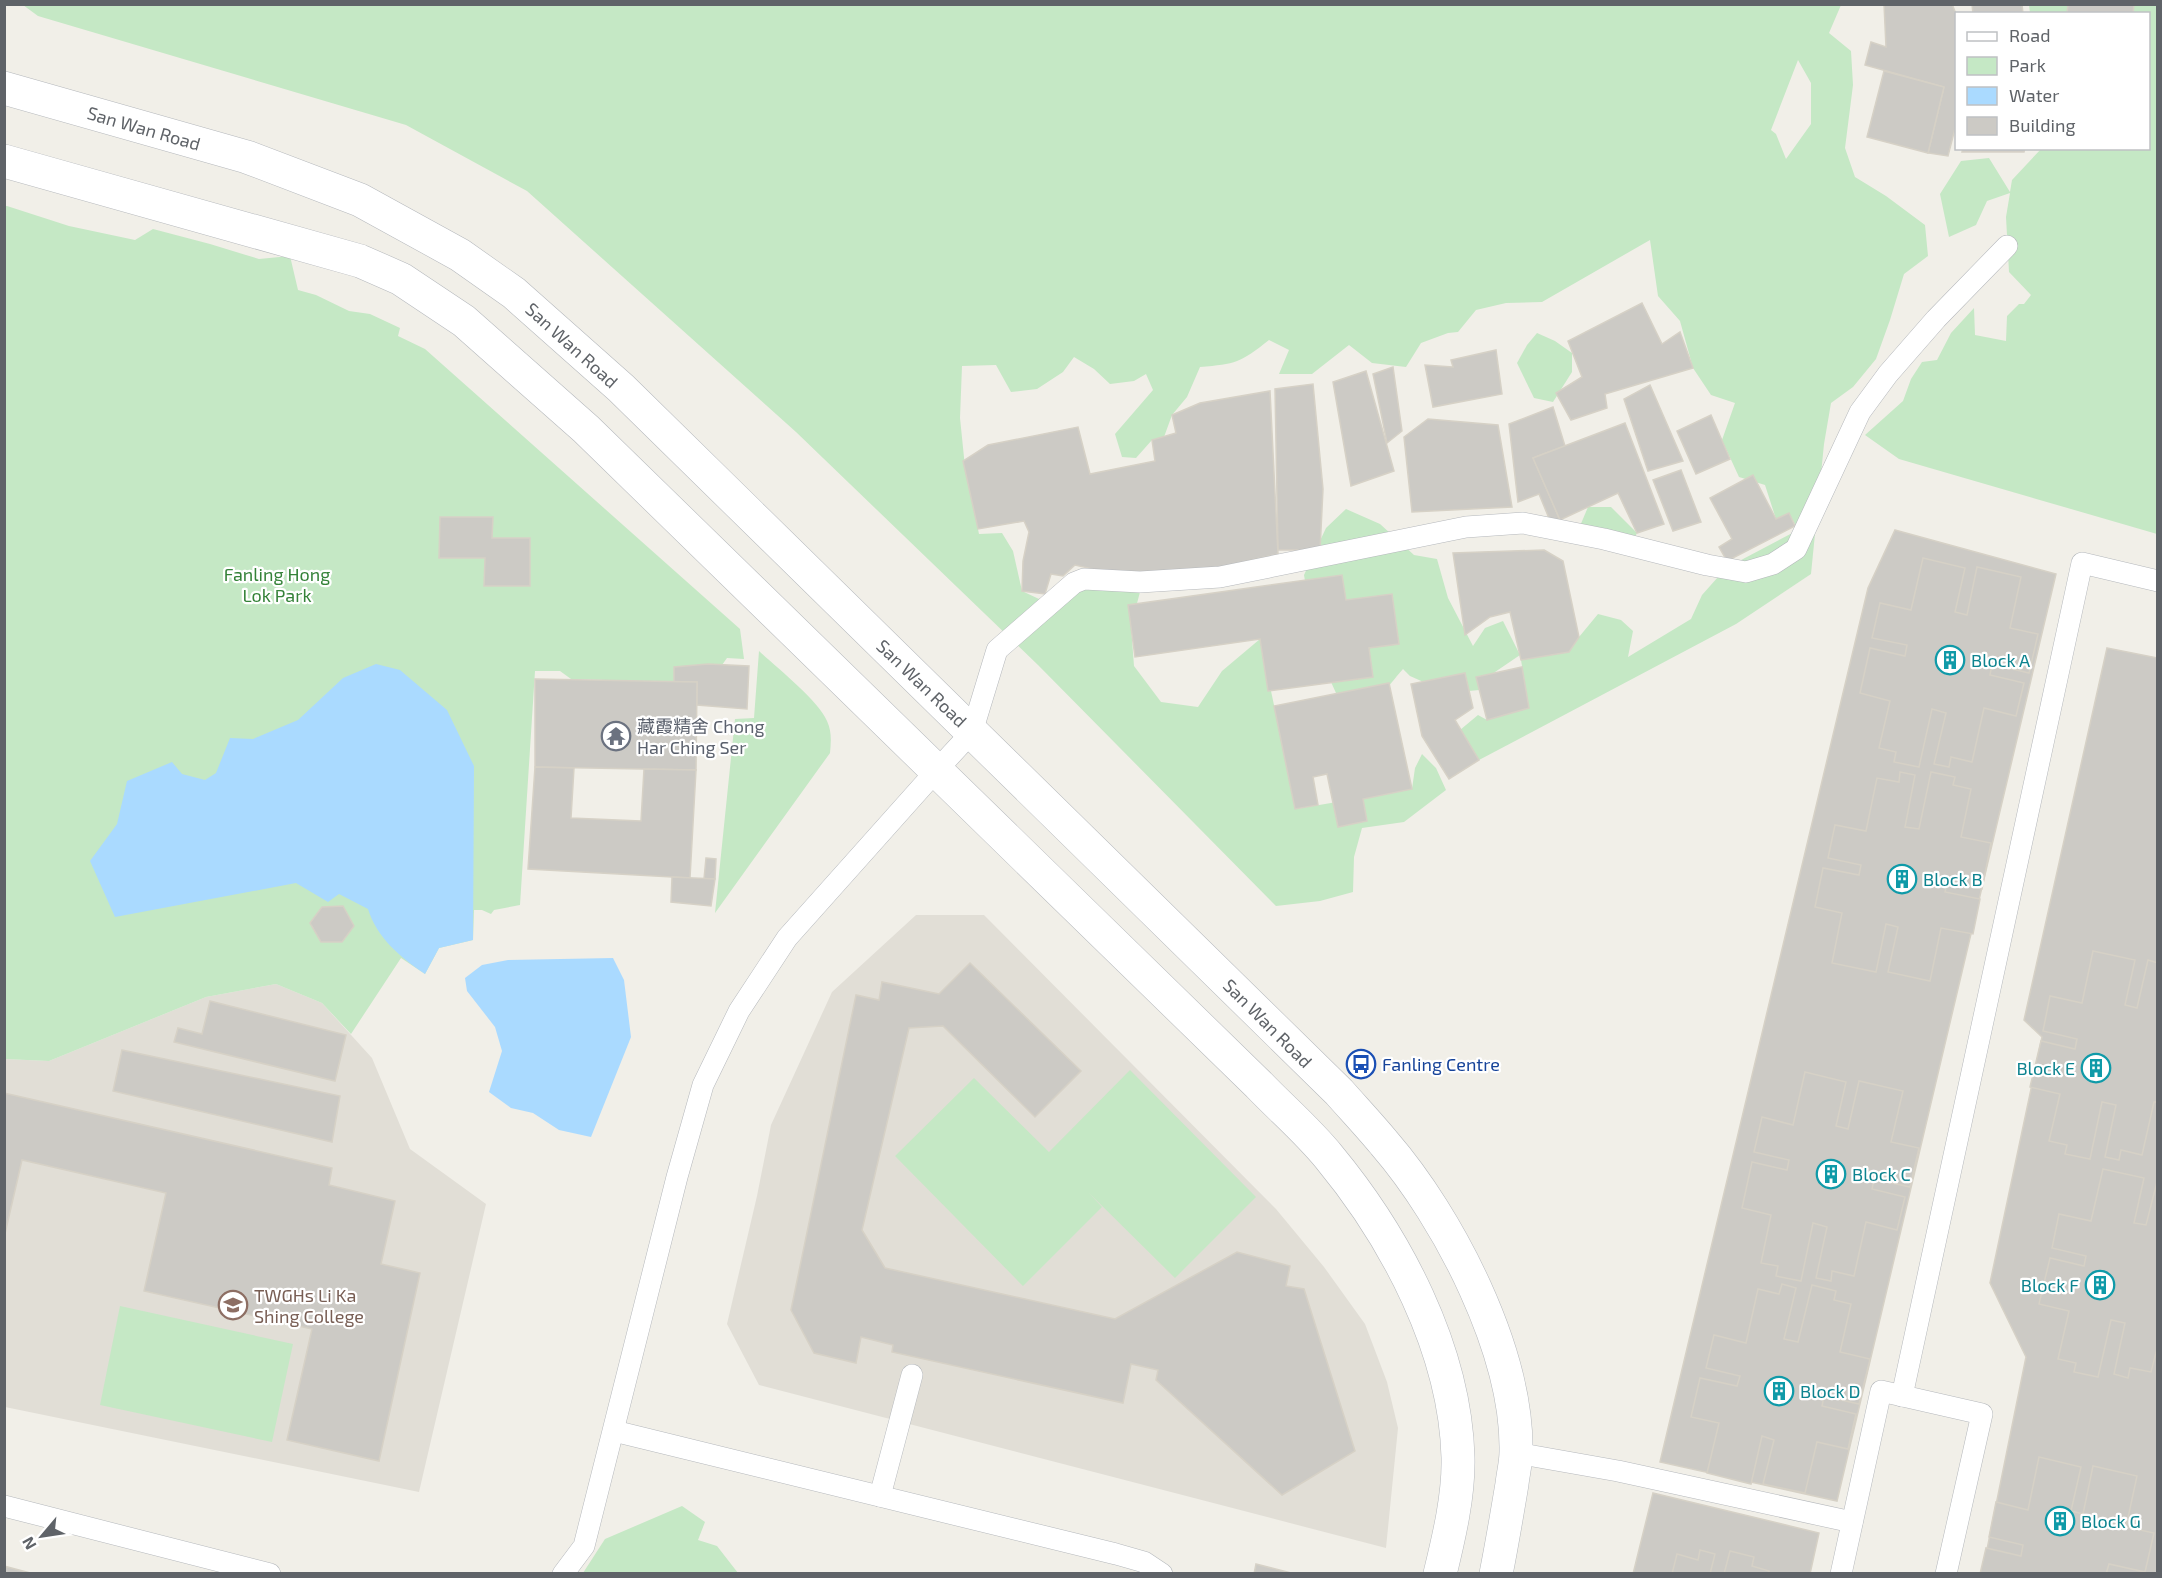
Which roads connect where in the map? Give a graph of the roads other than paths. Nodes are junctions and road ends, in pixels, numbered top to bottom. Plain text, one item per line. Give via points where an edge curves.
1 (4, 88) edge
2 (4, 161) edge
3 (2007, 246) dead end
4 (2157, 581) edge
5 (972, 732) junction
6 (936, 771) junction
7 (912, 1375) dead end
8 (1902, 1396) junction
9 (614, 1431) junction
10 (1516, 1453) junction
11 (880, 1496) junction
12 (4, 1506) edge
13 (1852, 1522) junction
14 (270, 1574) edge
15 (563, 1574) edge
16 (1162, 1574) edge
17 (1440, 1574) edge
18 (1496, 1574) edge
19 (1840, 1574) edge
20 (1946, 1574) edge

1 - 5 street, San Wan Road via 246,157 308,179 360,200 460,255 514,293 621,388
2 - 6 street via 360,261 427,294 464,321 586,429
3 - 5 lane via 1936,319 1860,412 1796,549 1773,564 1746,572 1523,523 1466,527 1220,577 1140,582 1084,579 1074,583 997,650
4 - 8 lane via 2082,563
5 - 6 lane
5 - 10 street, San Wan Road via 1386,1144 1471,1278 1503,1364 1513,1410
6 - 9 lane via 787,938 739,1011 703,1085
6 - 17 street via 1259,1085 1328,1155 1365,1203 1420,1302 1440,1354 1453,1407 1458,1458 1451,1526
7 - 11 lane
8 - 13 lane via 1881,1391
8 - 20 lane via 1982,1414
9 - 11 lane
9 - 15 lane via 584,1545
10 - 13 lane
10 - 18 street, San Wan Road
11 - 16 lane via 1116,1554 1144,1562
12 - 14 lane
13 - 19 lane

